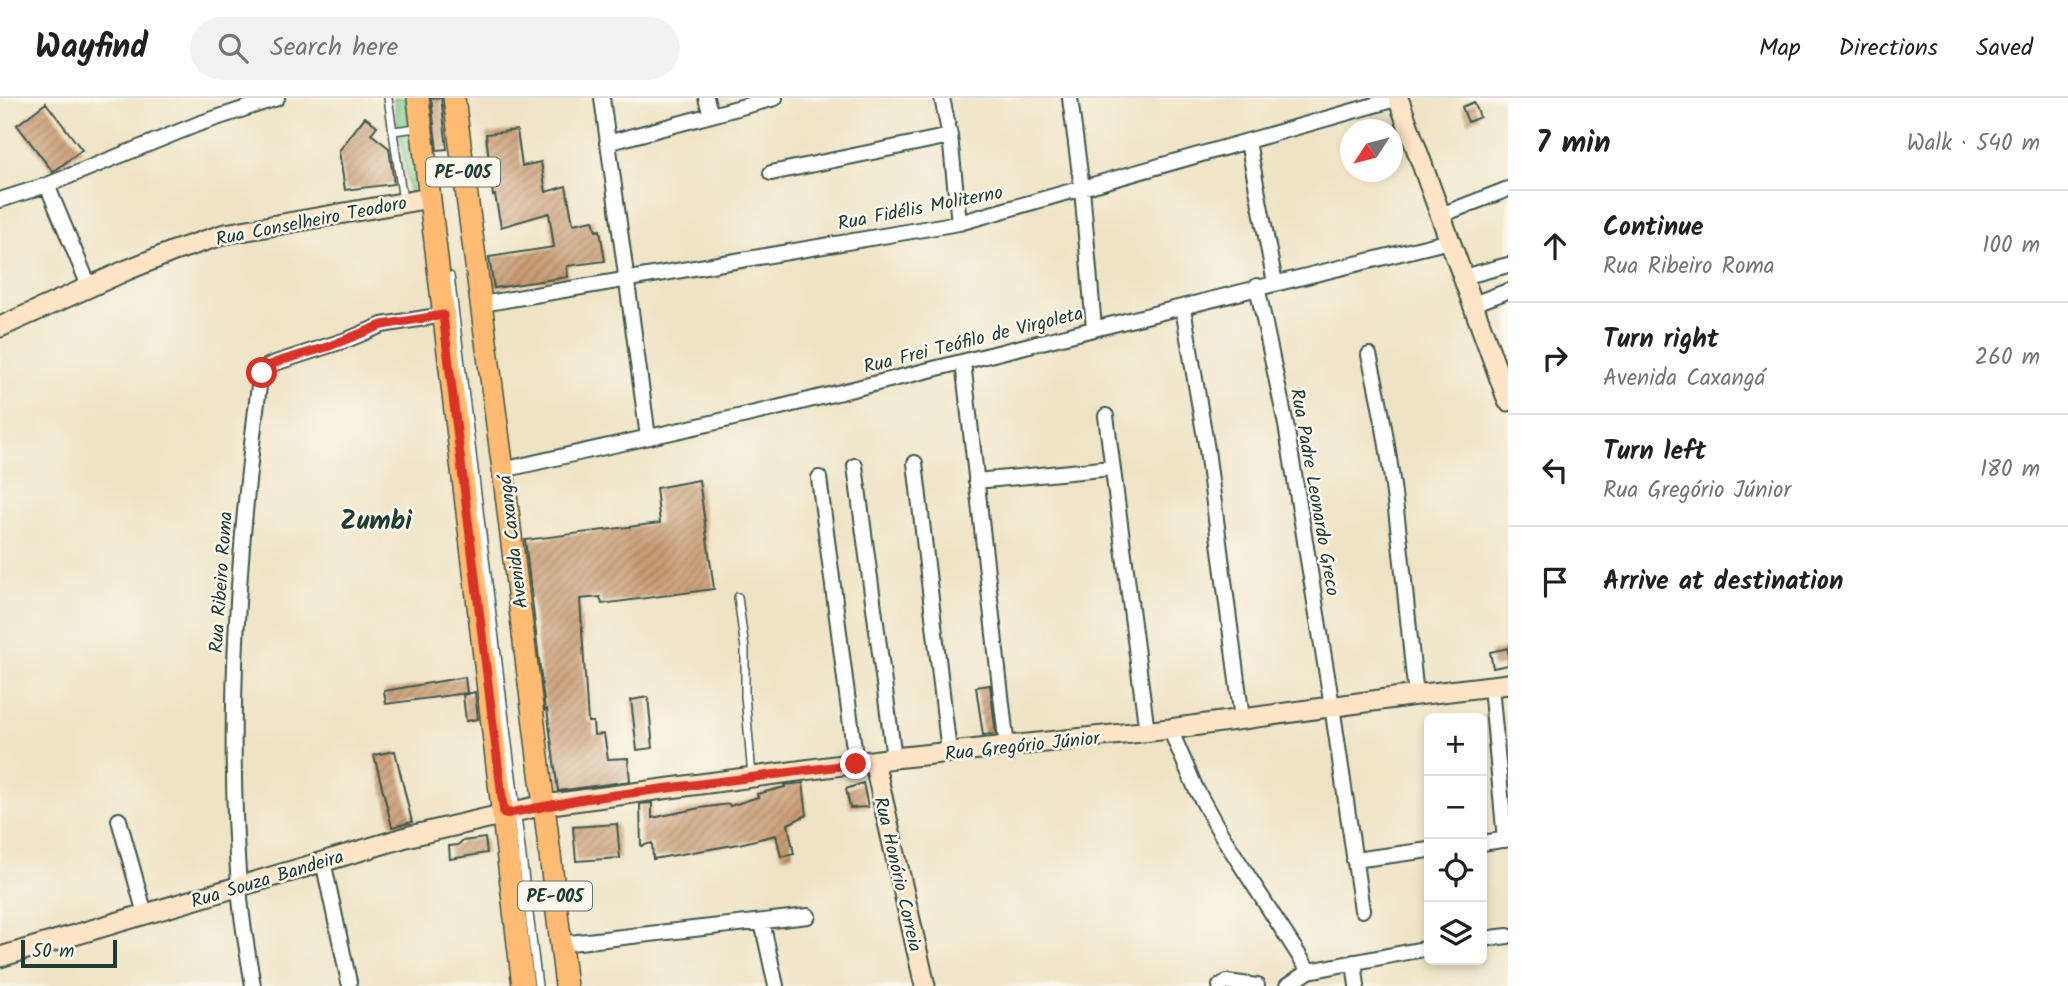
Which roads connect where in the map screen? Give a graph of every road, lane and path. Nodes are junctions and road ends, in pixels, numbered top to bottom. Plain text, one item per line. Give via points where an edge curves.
1 (277, 98) edge
2 (388, 98) edge
3 (418, 98) edge
4 (447, 98) edge
5 (454, 98) edge
6 (602, 98) edge
7 (706, 98) edge
8 (775, 98) edge
9 (942, 98) edge
10 (1070, 98) edge
11 (1398, 98) edge
12 (711, 115) junction
13 (422, 127) junction
14 (393, 131) junction
15 (950, 136) junction
16 (1248, 142) junction
17 (607, 144) junction
18 (771, 173) dead end
19 (47, 185) junction
20 (1082, 189) junction
21 (1508, 189) edge
22 (430, 198) junction
23 (0, 200) edge
24 (403, 202) junction
25 (1441, 215) junction
26 (959, 223) junction
27 (1450, 241) junction
28 (1508, 265) edge
29 (449, 267) dead end
30 (1463, 277) junction
31 (628, 279) junction
32 (1275, 283) junction
33 (89, 286) junction
34 (1256, 286) junction
35 (1508, 291) edge
36 (482, 304) junction
37 (1473, 304) junction
38 (1183, 308) junction
39 (443, 315) junction
40 (0, 327) edge
41 (1094, 328) junction
42 (1369, 355) dead end
43 (963, 362) junction
44 (1508, 401) edge
45 (1106, 416) dead end
46 (648, 436) junction
47 (915, 463) dead end
48 (855, 466) dead end
49 (1112, 468) junction
50 (503, 470) junction
51 (818, 478) dead end
52 (976, 481) junction
53 (738, 597) dead end
54 (1499, 685) edge
55 (1416, 695) junction
56 (1332, 706) junction
57 (1242, 719) junction
58 (1170, 729) junction
59 (1147, 732) junction
60 (1007, 748) junction
61 (949, 752) junction
62 (894, 758) junction
63 (865, 762) junction
64 (752, 777) junction
65 (525, 809) junction
66 (1505, 818) edge
67 (119, 820) dead end
68 (1506, 840) edge
69 (1487, 842) edge
70 (1424, 851) edge
71 (1354, 860) junction
72 (323, 862) junction
73 (239, 888) junction
74 (1362, 910) dead end
75 (145, 914) junction
76 (808, 916) dead end
77 (762, 922) junction
78 (1508, 936) edge
79 (1487, 938) edge
80 (561, 944) junction
81 (1424, 949) edge
82 (0, 957) edge
83 (1354, 962) junction
84 (1309, 971) junction
85 (349, 982) dead end
86 (1223, 984) edge
87 (253, 986) edge
88 (523, 986) edge
89 (538, 986) edge
90 (557, 986) edge
91 (566, 986) edge
92 (776, 986) edge
93 (925, 986) edge
94 (1257, 986) edge
95 (1287, 986) edge
96 (1357, 986) edge

1 - 19 street via 198,124
2 - 14 lane
3 - 13 main road, Avenida Caxangá / PE-005
4 - 65 lane
5 - 36 main road, Avenida Caxangá / PE-005
6 - 17 street
7 - 12 street
8 - 12 street
9 - 15 street
10 - 20 street
11 - 16 street, Rua Fidélis Moliterno
11 - 25 main road
12 - 17 street
13 - 14 lane
13 - 22 main road, Avenida Caxangá / PE-005
14 - 24 lane
15 - 18 street
15 - 26 street
16 - 20 street, Rua Fidélis Moliterno
16 - 32 street
17 - 31 street
19 - 23 street
19 - 33 street
20 - 26 street, Rua Fidélis Moliterno
20 - 41 street
21 - 25 street
22 - 24 main road, Rua Conselheiro Teodoro
22 - 39 main road, Avenida Caxangá / PE-005
24 - 33 main road, Rua Conselheiro Teodoro via 225,234
25 - 27 main road
26 - 31 street, Rua Fidélis Moliterno
27 - 30 main road
27 - 32 street, Rua Frei Teófilo de Virgoleta
28 - 30 street
29 - 65 lane
30 - 37 main road
31 - 36 street, Rua Fidélis Moliterno
31 - 46 street
32 - 34 street, Rua Frei Teófilo de Virgoleta
33 - 40 main road, Rua Conselheiro Teodoro
34 - 38 street, Rua Frei Teófilo de Virgoleta
34 - 56 street, Rua Padre Leonardo Greco via 1286,425
35 - 37 street
36 - 50 main road, Avenida Caxangá / PE-005
37 - 44 main road
38 - 41 street, Rua Frei Teófilo de Virgoleta
38 - 57 street via 1208,450
39 - 65 main road, Avenida Caxangá / PE-005
39 - 73 street, Rua Ribeiro Roma via 382,325 272,364 260,379 234,661
41 - 43 street, Rua Frei Teófilo de Virgoleta
42 - 55 street via 1389,453
43 - 46 street, Rua Frei Teófilo de Virgoleta
43 - 52 street
45 - 49 street
46 - 50 street, Rua Frei Teófilo de Virgoleta
47 - 61 street
48 - 62 street
49 - 52 street
49 - 59 street
50 - 65 main road, Avenida Caxangá / PE-005
51 - 63 street
52 - 60 street
53 - 64 lane
54 - 55 main road, Rua Gregório Júnior
54 - 66 street
55 - 56 main road, Rua Gregório Júnior
56 - 57 main road, Rua Gregório Júnior
56 - 71 street, Rua Padre Leonardo Greco
57 - 58 main road, Rua Gregório Júnior
58 - 59 main road, Rua Gregório Júnior
58 - 84 street via 1221,834
59 - 60 main road, Rua Gregório Júnior
60 - 61 main road, Rua Gregório Júnior
61 - 62 main road, Rua Gregório Júnior
62 - 63 main road, Rua Gregório Júnior
63 - 64 main road, Rua Gregório Júnior
63 - 93 main road, Rua Honório Correia
64 - 65 main road, Rua Gregório Júnior
65 - 72 main road, Rua Souza Bandeira
65 - 80 main road, Avenida Caxangá / PE-005
65 - 88 main road, Avenida Caxangá / PE-005
65 - 89 lane
65 - 90 lane
66 - 68 street
67 - 75 street
68 - 69 street
70 - 71 street
71 - 74 street, Rua Padre Leonardo Greco
72 - 73 main road, Rua Souza Bandeira
72 - 85 street
73 - 75 main road, Rua Souza Bandeira
73 - 87 street, Rua Ribeiro Roma
75 - 82 main road, Rua Souza Bandeira
76 - 77 street
77 - 80 street
77 - 92 street
78 - 79 street
80 - 91 main road, Avenida Caxangá / PE-005
81 - 83 street
83 - 84 street
83 - 96 street
84 - 95 street
86 - 94 street

